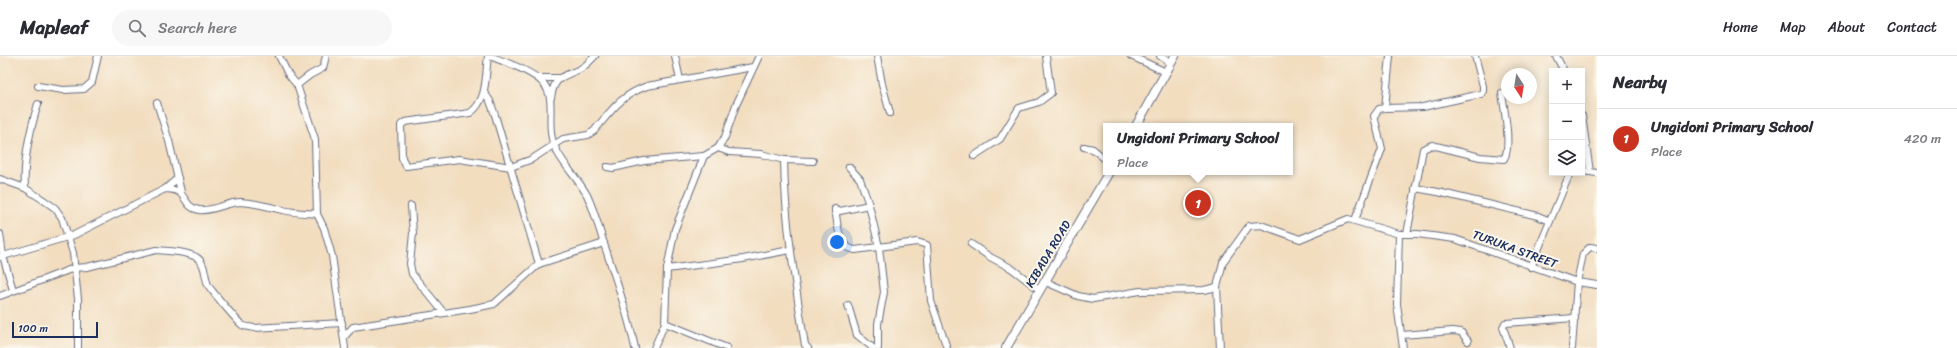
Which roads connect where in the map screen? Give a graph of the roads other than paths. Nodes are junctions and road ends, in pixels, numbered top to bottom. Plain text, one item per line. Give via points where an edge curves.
1 (91, 56) edge
2 (98, 56) edge
3 (279, 56) edge
4 (326, 56) edge
5 (489, 56) edge
6 (595, 56) edge
7 (676, 56) edge
8 (759, 56) edge
9 (877, 56) edge
10 (1046, 56) edge
11 (1131, 56) edge
12 (1160, 56) edge
13 (1390, 56) edge
14 (1475, 56) edge
15 (1556, 56) edge
16 (1173, 60) edge
17 (752, 66) junction
18 (1562, 68) edge
19 (1166, 72) junction
20 (538, 78) junction
21 (559, 78) junction
22 (680, 80) junction
23 (297, 85) junction
24 (38, 86) dead end
25 (484, 92) junction
26 (551, 99) junction
27 (157, 103) dead end
28 (38, 104) dead end
29 (1503, 104) edge
30 (1385, 108) junction
31 (890, 113) dead end
32 (1138, 123) edge
33 (1585, 137) edge
34 (554, 146) junction
35 (1084, 147) dead end
36 (718, 148) junction
37 (704, 156) junction
38 (974, 156) dead end
39 (1103, 157) edge
40 (784, 160) junction
41 (813, 161) dead end
42 (510, 167) junction
43 (607, 167) dead end
44 (849, 167) dead end
45 (1585, 171) edge
46 (1590, 172) junction
47 (1597, 173) edge
48 (1107, 175) edge
49 (1569, 176) edge
50 (178, 178) junction
51 (0, 179) edge
52 (25, 188) junction
53 (164, 188) junction
54 (1415, 188) junction
55 (181, 192) junction
56 (869, 205) junction
57 (411, 206) dead end
58 (317, 214) junction
59 (1355, 220) junction
60 (1550, 221) junction
61 (0, 234) edge
62 (1399, 234) junction
63 (1407, 234) junction
64 (67, 238) junction
65 (604, 243) junction
66 (971, 244) dead end
67 (879, 247) junction
68 (1597, 248) edge
69 (790, 250) junction
70 (1, 256) edge
71 (538, 264) junction
72 (1531, 267) junction
73 (74, 268) junction
74 (667, 269) junction
75 (1046, 282) junction
76 (1577, 282) junction
77 (1597, 285) edge
78 (1216, 287) junction
79 (14, 290) junction
80 (1040, 290) junction
81 (0, 296) edge
82 (848, 305) dead end
83 (444, 313) junction
84 (1575, 318) junction
85 (342, 322) junction
86 (665, 323) junction
87 (353, 327) junction
88 (1402, 335) junction
89 (344, 337) junction
90 (1468, 341) dead end
91 (78, 348) edge
92 (345, 348) edge
93 (635, 348) edge
94 (654, 348) edge
95 (727, 348) edge
96 (808, 348) edge
97 (873, 348) edge
98 (878, 348) edge
99 (947, 348) edge
100 (1006, 348) edge
101 (1220, 348) edge
102 (1403, 348) edge
103 (1510, 348) edge
104 (1572, 348) edge

1 - 2 street
2 - 24 street via 92,82 84,90
3 - 23 street
4 - 23 street via 323,68 310,74
5 - 20 street
5 - 25 street
6 - 21 street via 581,68
7 - 22 street
8 - 17 street
9 - 31 street
10 - 38 street via 1051,93 1039,102 1020,108 1000,139
11 - 19 street
12 - 16 street
13 - 30 street
14 - 30 street via 1483,86 1481,94 1423,107
15 - 18 street
16 - 19 main road
17 - 22 street
17 - 36 street via 725,137
19 - 32 main road
20 - 21 street
20 - 26 street
21 - 26 street via 552,90
22 - 34 street via 634,91 622,99 594,131 588,135 563,139
23 - 58 street via 315,139
25 - 42 street via 495,115
25 - 42 street via 475,110 470,113 405,122 401,125 403,163 406,166 459,159
26 - 34 street via 550,127
27 - 50 street
28 - 52 street via 30,135 24,175
29 - 54 street via 1507,154 1504,159 1426,147 1423,149
30 - 59 street via 1378,110 1374,116 1382,149
33 - 46 street
34 - 42 street via 532,160
34 - 65 street via 587,196
35 - 39 street via 1093,149
36 - 37 street
36 - 40 street
37 - 43 street
37 - 74 street via 674,229
40 - 41 street
40 - 69 street via 784,201
42 - 71 street
44 - 56 street via 860,179
45 - 46 street
46 - 47 street
48 - 75 main road, KIBADA ROAD
49 - 60 street
50 - 53 street
50 - 55 street
51 - 52 street
52 - 64 street via 55,208 62,218
53 - 55 street
53 - 64 street via 116,215
54 - 60 street via 1538,216
54 - 63 street
55 - 58 street via 187,203 200,210 239,202
56 - 67 street
56 - 67 street via 835,210 840,237 844,246 855,250
57 - 83 street via 412,274
58 - 85 street via 322,221 332,256
59 - 62 street, TURUKA STREET
59 - 78 street via 1343,220 1300,239 1261,225 1249,226 1222,262
60 - 72 street
61 - 70 street
62 - 63 street, TURUKA STREET
62 - 88 street via 1397,304
63 - 72 street, TURUKA STREET via 1455,239
64 - 70 street
64 - 73 street
65 - 71 street
65 - 93 street
66 - 80 street via 1011,268
67 - 98 street via 884,292 878,324
67 - 99 street via 917,242 927,245 931,301
68 - 76 street via 1590,247 1583,254
69 - 74 street
69 - 96 street via 804,345
70 - 79 street
71 - 83 street via 494,304
72 - 76 street, TURUKA STREET
73 - 79 street
73 - 85 street via 156,250 187,254 203,264 212,292 242,325 254,328
73 - 91 street via 78,299
74 - 86 street
75 - 78 street via 1078,296 1093,299 1140,290 1204,290
75 - 80 main road, KIBADA ROAD
76 - 77 street, TURUKA STREET
76 - 84 street
78 - 101 street
79 - 81 street
80 - 100 main road, KIBADA ROAD
82 - 97 street via 857,335
83 - 87 street
84 - 103 street via 1505,323 1503,327
84 - 104 street
85 - 87 street
85 - 89 street
86 - 94 street
86 - 95 street
87 - 89 street
88 - 90 street via 1453,331 1460,332
88 - 102 street
89 - 92 street

